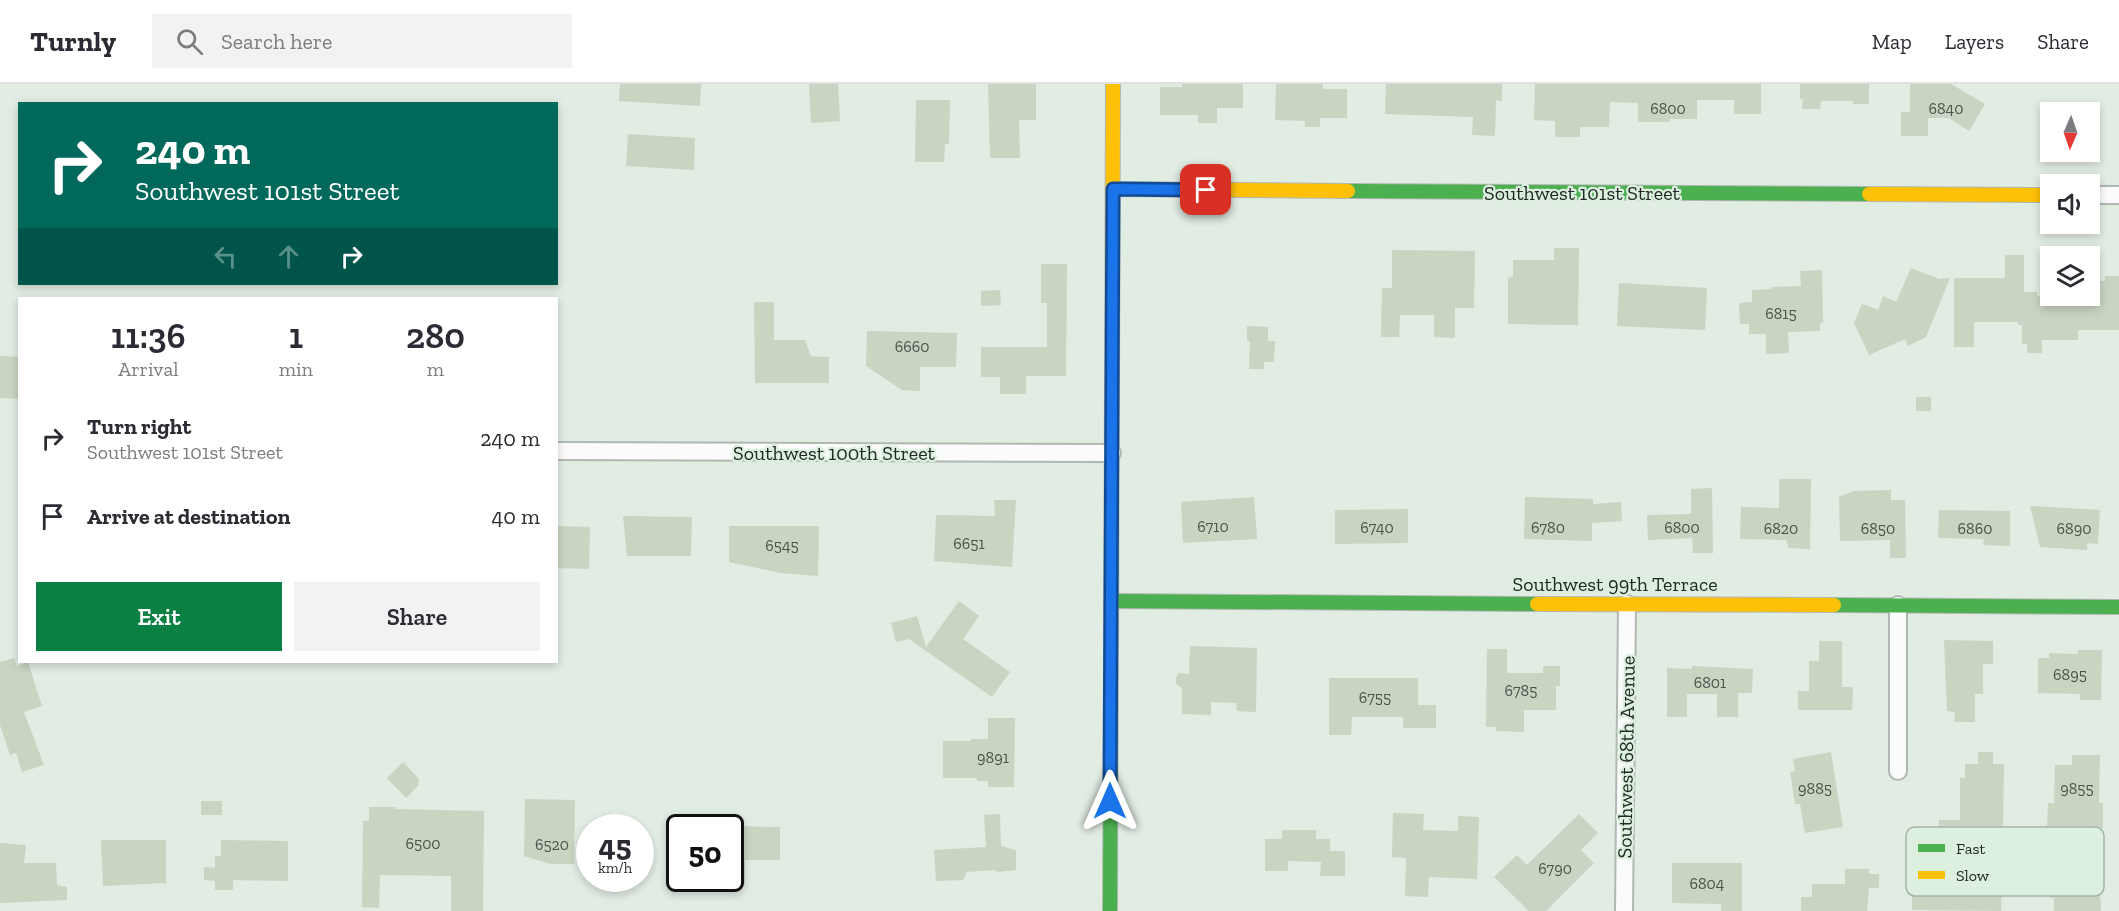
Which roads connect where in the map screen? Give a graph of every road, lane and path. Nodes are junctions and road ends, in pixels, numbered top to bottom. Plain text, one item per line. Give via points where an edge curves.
1 (1113, 84) edge
2 (1113, 189) junction
3 (2040, 195) edge
4 (2100, 195) edge
5 (2119, 195) edge
6 (558, 451) edge
7 (1112, 453) junction
8 (1110, 601) junction
9 (1628, 604) junction
10 (1898, 605) junction
11 (2119, 607) edge
12 (1898, 771) dead end
13 (1110, 911) edge
14 (1624, 911) edge

1 - 2 street
2 - 3 street, Southwest 101st Street
2 - 7 street
4 - 5 street
6 - 7 street, Southwest 100th Street
7 - 8 street
8 - 9 street, Southwest 99th Terrace
8 - 13 street
9 - 10 street, Southwest 99th Terrace
9 - 14 street, Southwest 68th Avenue
10 - 11 street, Southwest 99th Terrace
10 - 12 street

